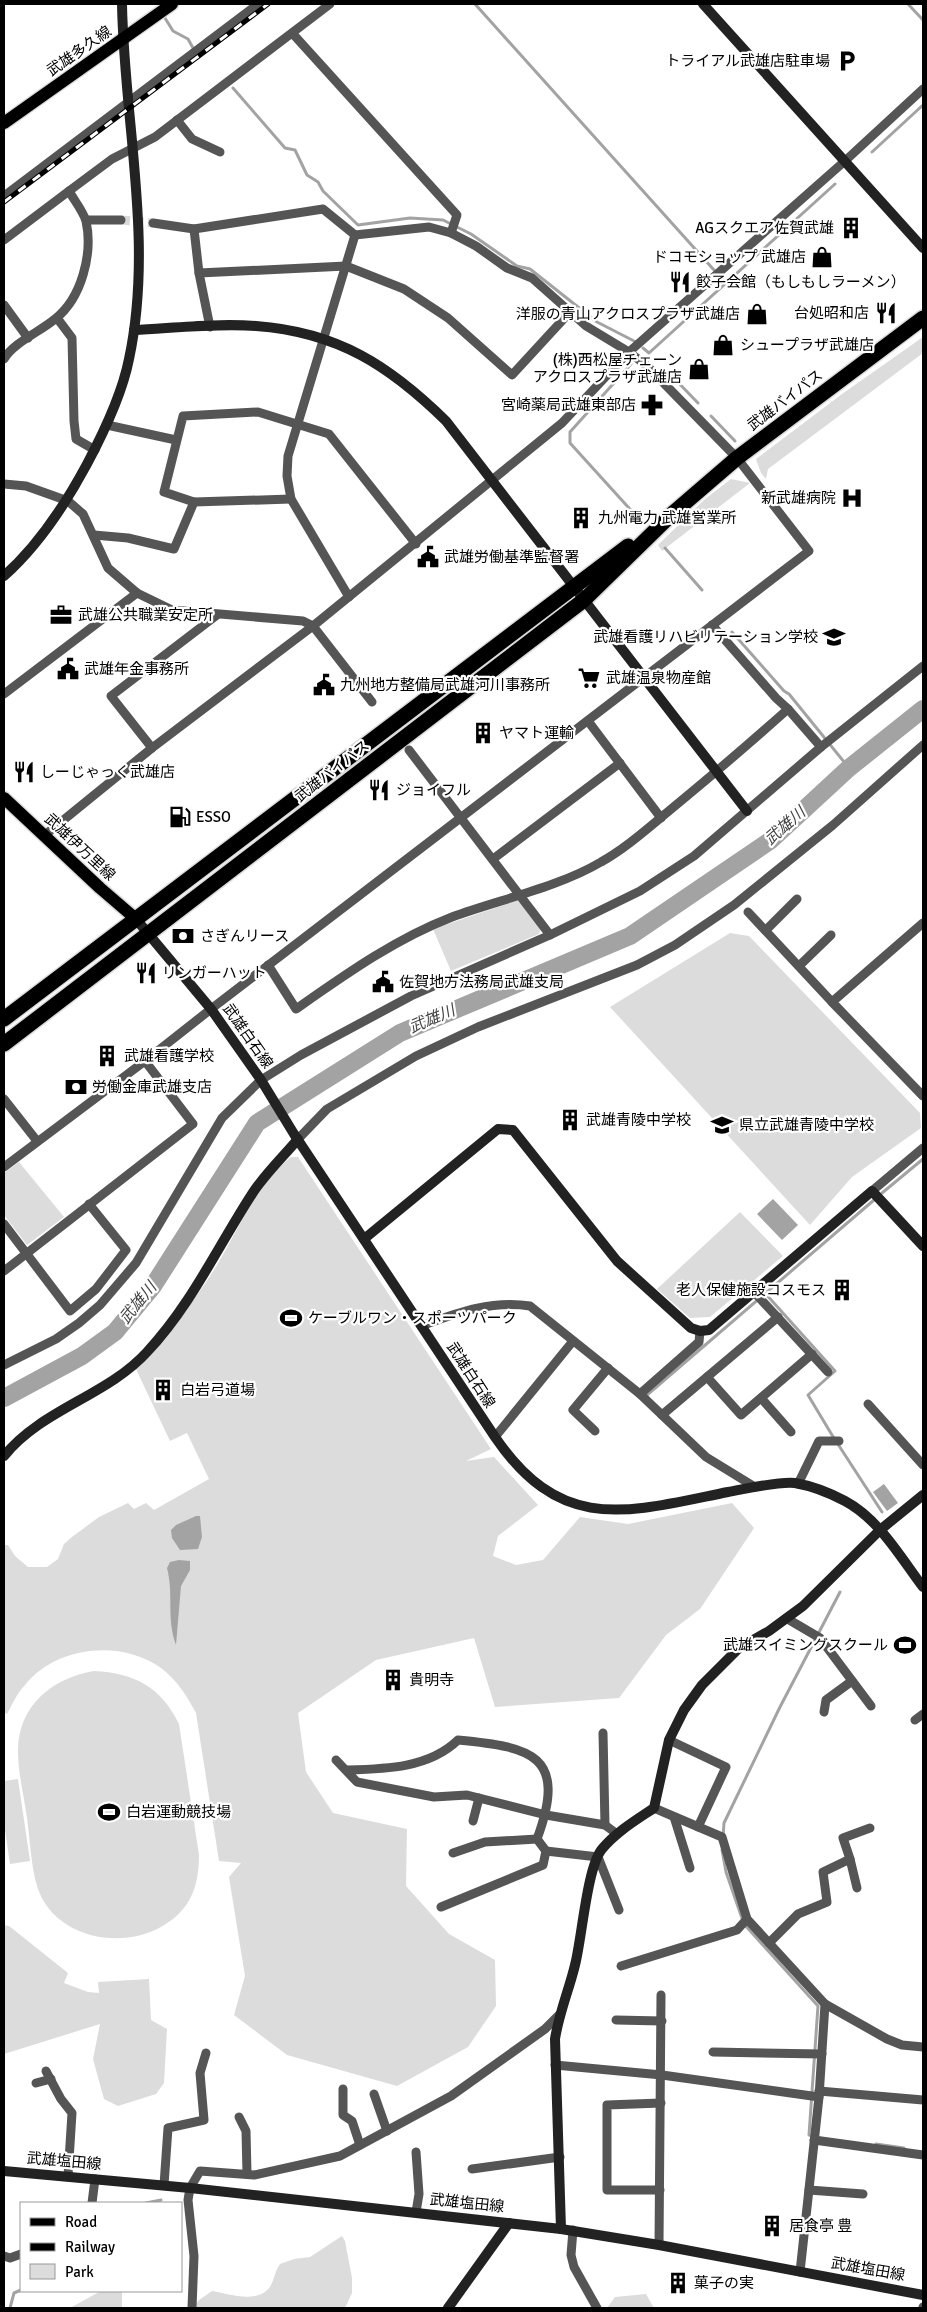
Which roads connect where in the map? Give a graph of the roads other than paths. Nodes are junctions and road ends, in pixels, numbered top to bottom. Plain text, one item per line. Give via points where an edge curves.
1 (122, 4) edge
2 (172, 4) edge
3 (258, 4) edge
4 (330, 4) edge
5 (703, 4) edge
6 (293, 34) junction
7 (123, 40) junction
8 (923, 89) edge
9 (128, 102) junction
10 (177, 120) junction
11 (4, 123) edge
12 (132, 148) junction
13 (220, 152) dead end
14 (846, 160) junction
15 (69, 190) junction
16 (4, 193) edge
17 (86, 220) junction
18 (121, 220) tunnel mouth
19 (153, 223) tunnel mouth
20 (194, 230) junction
21 (451, 233) junction
22 (355, 235) junction
23 (4, 240) edge
24 (923, 248) edge
25 (346, 266) junction
26 (199, 273) junction
27 (4, 305) edge
28 (570, 312) junction
29 (57, 318) junction
30 (923, 318) edge
31 (210, 327) junction
32 (134, 330) junction
33 (28, 338) junction
34 (323, 338) junction
35 (629, 352) junction
36 (4, 359) edge
37 (298, 423) junction
38 (107, 425) junction
39 (176, 440) junction
40 (95, 450) junction
41 (737, 458) junction
42 (492, 481) junction
43 (4, 484) edge
44 (291, 499) junction
45 (68, 501) junction
46 (194, 502) junction
47 (672, 514) junction
48 (94, 535) junction
49 (416, 544) junction
50 (4, 576) edge
51 (573, 586) junction
52 (137, 593) junction
53 (349, 598) junction
54 (584, 600) junction
55 (217, 615) junction
56 (712, 625) junction
57 (313, 626) junction
58 (923, 666) edge
59 (644, 677) junction
60 (4, 694) edge
61 (372, 702) dead end
62 (788, 709) junction
63 (588, 721) junction
64 (923, 745) edge
65 (821, 747) junction
66 (152, 748) junction
67 (409, 750) dead end
68 (620, 763) junction
69 (716, 773) junction
70 (4, 798) edge
71 (747, 811) junction
72 (461, 818) junction
73 (661, 818) junction
74 (45, 835) junction
75 (493, 859) junction
76 (520, 894) junction
77 (797, 899) dead end
78 (748, 912) dead end
79 (136, 919) junction
80 (923, 923) edge
81 (766, 930) junction
82 (149, 934) junction
83 (550, 935) junction
84 (831, 935) dead end
85 (268, 965) junction
86 (799, 966) junction
87 (832, 1002) junction
88 (211, 1009) junction
89 (4, 1019) edge
90 (4, 1044) edge
91 (145, 1061) junction
92 (262, 1081) junction
93 (923, 1096) edge
94 (4, 1099) edge
95 (296, 1137) junction
96 (37, 1141) junction
97 (923, 1148) edge
98 (4, 1167) edge
99 (872, 1191) junction
100 (89, 1204) junction
101 (4, 1224) edge
102 (364, 1239) junction
103 (923, 1246) edge
104 (26, 1253) junction
105 (4, 1272) edge
106 (758, 1295) junction
107 (778, 1317) junction
108 (421, 1326) junction
109 (700, 1331) junction
110 (573, 1341) junction
111 (812, 1354) junction
112 (4, 1365) edge
113 (608, 1368) junction
114 (828, 1372) dead end
115 (707, 1377) junction
116 (640, 1394) junction
117 (761, 1398) junction
118 (868, 1404) dead end
119 (662, 1416) junction
120 (595, 1431) dead end
121 (791, 1432) dead end
122 (495, 1438) junction
123 (835, 1440) dead end
124 (4, 1456) edge
125 (923, 1465) edge
126 (798, 1484) junction
127 (755, 1487) junction
128 (923, 1495) edge
129 (880, 1530) junction
130 (923, 1587) edge
131 (786, 1618) junction
132 (852, 1681) junction
133 (871, 1706) dead end
134 (824, 1712) dead end
135 (923, 1714) edge
136 (915, 1720) dead end
137 (603, 1733) dead end
138 (669, 1740) junction
139 (336, 1760) dead end
140 (347, 1770) junction
141 (479, 1798) junction
142 (654, 1808) junction
143 (546, 1815) junction
144 (674, 1817) junction
145 (473, 1822) dead end
146 (605, 1825) junction
147 (698, 1827) junction
148 (870, 1828) dead end
149 (617, 1834) junction
150 (538, 1839) junction
151 (546, 1851) junction
152 (453, 1853) dead end
153 (598, 1857) junction
154 (850, 1859) junction
155 (690, 1868) dead end
156 (857, 1888) dead end
157 (441, 1907) dead end
158 (619, 1910) dead end
159 (747, 1919) junction
160 (769, 1943) junction
161 (621, 1966) dead end
162 (662, 1995) dead end
163 (825, 2004) junction
164 (559, 2015) junction
165 (616, 2020) dead end
166 (662, 2021) junction
167 (923, 2047) edge
168 (713, 2052) dead end
169 (206, 2053) dead end
170 (821, 2054) junction
171 (555, 2065) junction
172 (662, 2075) junction
173 (36, 2083) dead end
174 (343, 2090) dead end
175 (374, 2094) dead end
176 (819, 2094) junction
177 (923, 2100) edge
178 (662, 2103) junction
179 (239, 2117) dead end
180 (387, 2130) junction
181 (814, 2140) junction
182 (360, 2145) junction
183 (416, 2152) dead end
184 (923, 2155) edge
185 (560, 2157) junction
186 (472, 2169) dead end
187 (4, 2170) edge
188 (247, 2174) junction
189 (68, 2176) junction
190 (94, 2179) junction
191 (164, 2185) junction
192 (190, 2188) junction
193 (660, 2190) junction
194 (809, 2190) junction
195 (863, 2194) dead end
196 (92, 2202) edge
197 (416, 2212) junction
198 (509, 2222) junction
199 (562, 2229) junction
200 (573, 2230) junction
201 (659, 2245) junction
202 (20, 2254) edge
203 (4, 2256) edge
204 (800, 2272) junction
205 (923, 2295) edge
206 (192, 2308) edge
207 (448, 2308) edge
208 (597, 2308) edge

1 - 7 street
2 - 7 main road, 武雄多久線
3 - 9 street
4 - 6 street
5 - 14 street
6 - 10 street
6 - 21 street via 457,215
7 - 9 street
7 - 11 main road, 武雄多久線
8 - 14 street
9 - 12 street
9 - 16 street
10 - 12 street via 155,137
10 - 13 street via 192,139
12 - 15 street
12 - 32 street via 140,253
14 - 24 street
14 - 35 street
15 - 17 street
15 - 23 street
17 - 18 street
17 - 29 street via 88,257 76,294
19 - 20 street
20 - 22 street via 324,209
20 - 26 street
21 - 22 street via 429,227
21 - 28 street via 507,268 532,278
22 - 25 street
25 - 26 street
25 - 28 street via 404,289 448,318 512,375
25 - 34 street
26 - 31 street
27 - 33 street
28 - 35 street via 586,326
29 - 33 street
29 - 40 street via 72,338 76,439
30 - 41 highway, 武雄バイパス
31 - 32 street
31 - 34 street via 255,326
32 - 38 street via 129,360
33 - 36 street
34 - 37 street
34 - 42 street via 357,352 417,393 446,421
35 - 41 street via 648,366
35 - 42 street via 562,423
37 - 39 street via 258,412 183,416
37 - 44 street via 288,456
37 - 49 street via 329,434
38 - 39 street
38 - 40 street
39 - 46 street via 164,492
40 - 45 street
41 - 47 highway, 武雄バイパス
41 - 56 street via 809,551
42 - 49 street
42 - 51 street
43 - 45 street via 26,486
44 - 46 street
44 - 53 street
45 - 48 street via 84,514
45 - 50 street
46 - 48 street via 174,549 128,538
47 - 51 highway, 武雄バイパス
47 - 54 highway, 武雄バイパス
48 - 52 street via 108,568
49 - 53 street
51 - 54 street
51 - 79 highway, 武雄バイパス
52 - 55 street via 172,610
52 - 60 street
53 - 57 street
54 - 59 street
54 - 82 highway, 武雄バイパス
55 - 57 street via 303,621
55 - 66 street via 111,696
56 - 59 street
56 - 62 street
57 - 61 street
57 - 66 street
58 - 65 street
59 - 63 street
59 - 69 street
62 - 65 street
62 - 69 street
63 - 68 street
63 - 72 street
64 - 95 street via 833,825 734,905 675,944 637,965 478,1027 416,1056 327,1109
65 - 71 street
66 - 74 street
67 - 72 street
68 - 73 street
68 - 75 street
69 - 71 street
69 - 73 street
70 - 74 main road, 武雄伊万里線
71 - 83 street via 694,856 640,891
72 - 75 street
72 - 85 street
73 - 76 street via 600,863
74 - 79 main road, 武雄伊万里線
75 - 76 street
76 - 83 street
76 - 85 street via 406,938 367,960 296,1009
77 - 81 street
78 - 81 street
79 - 82 street, 武雄白石線
79 - 89 highway, 武雄バイパス
80 - 87 street
81 - 86 street
82 - 88 street, 武雄白石線
82 - 90 highway, 武雄バイパス
83 - 92 street via 411,996 301,1055
84 - 86 street
85 - 88 street
86 - 87 street
87 - 93 street
88 - 91 street
88 - 92 street, 武雄白石線
91 - 96 street
91 - 100 street via 193,1124
92 - 95 street, 武雄白石線
92 - 112 street via 222,1118 136,1263 100,1306 56,1339
94 - 96 street
95 - 102 street, 武雄白石線
95 - 124 street via 252,1193 190,1299 146,1354 105,1384 38,1424
96 - 98 street
97 - 99 street
99 - 103 street
99 - 106 street
100 - 104 street
100 - 104 street via 126,1250 96,1289 70,1311
101 - 104 street
102 - 108 street, 武雄白石線
102 - 109 street via 498,1129 513,1130 617,1261 691,1328
104 - 105 street
106 - 107 street
106 - 109 street via 710,1330
107 - 111 street
107 - 115 street
108 - 110 street via 471,1308 512,1303 530,1306
108 - 122 street, 武雄白石線
109 - 116 street via 699,1342
110 - 113 street
110 - 122 street
111 - 114 street
111 - 117 street
113 - 116 street
113 - 120 street via 573,1410
115 - 117 street via 741,1415
115 - 119 street
116 - 119 street
117 - 121 street
118 - 125 street
119 - 127 street via 706,1457
122 - 127 street, 武雄白石線 via 516,1466 540,1487 570,1502 598,1509 637,1510
123 - 126 street via 819,1441
126 - 127 street, 武雄白石線
126 - 129 street, 武雄白石線 via 846,1501
128 - 129 street
129 - 130 street, 武雄白石線
129 - 131 street via 803,1606
131 - 132 street via 818,1636
131 - 138 street via 739,1648 702,1685 684,1710
132 - 133 street
132 - 134 street via 826,1700
135 - 136 street
137 - 146 street
138 - 142 street
138 - 147 street via 726,1767
139 - 140 street
140 - 141 street via 357,1782 434,1798 467,1795
140 - 143 street via 414,1764 446,1751 458,1740 520,1749 538,1761 549,1780
141 - 143 street
141 - 145 street
142 - 144 street
142 - 149 street
143 - 146 street
143 - 150 street
144 - 147 street
144 - 155 street
146 - 149 street
147 - 159 street via 722,1837
148 - 154 street via 843,1838
149 - 153 street
150 - 151 street
150 - 152 street via 485,1842
151 - 153 street
151 - 157 street via 543,1865
153 - 158 street
153 - 164 street via 575,1966
154 - 156 street
154 - 160 street via 823,1872 827,1902 798,1914
159 - 160 street
159 - 161 street via 737,1930
160 - 163 street
162 - 166 street
163 - 167 street via 887,2039 902,2045
163 - 170 street
164 - 171 street
164 - 180 street via 451,2096
165 - 166 street
166 - 172 street
168 - 170 street
169 - 191 street via 200,2073 204,2120 168,2128
170 - 176 street
171 - 172 street
171 - 185 street
172 - 176 street
172 - 178 street
173 - 189 street via 48,2075 72,2113
174 - 182 street via 344,2115 352,2121
175 - 180 street
176 - 177 street
176 - 181 street
178 - 193 street
178 - 193 street via 607,2104 607,2190
179 - 188 street via 246,2131
180 - 182 street
181 - 184 street
181 - 194 street
182 - 188 street via 340,2156
183 - 197 street via 419,2194
185 - 186 street
185 - 199 street
187 - 189 street, 武雄塩田線
188 - 192 street via 200,2171
189 - 190 street, 武雄塩田線
190 - 191 street, 武雄塩田線
190 - 196 street
191 - 192 street, 武雄塩田線
192 - 197 street, 武雄塩田線
192 - 206 street via 188,2200 194,2256
193 - 201 street
194 - 195 street
194 - 204 street
197 - 198 street, 武雄塩田線
198 - 199 street, 武雄塩田線
198 - 207 street
199 - 200 street, 武雄塩田線
200 - 201 street, 武雄塩田線
200 - 208 street via 571,2255 574,2267
201 - 204 street, 武雄塩田線
202 - 203 street via 10,2258
204 - 205 street, 武雄塩田線

